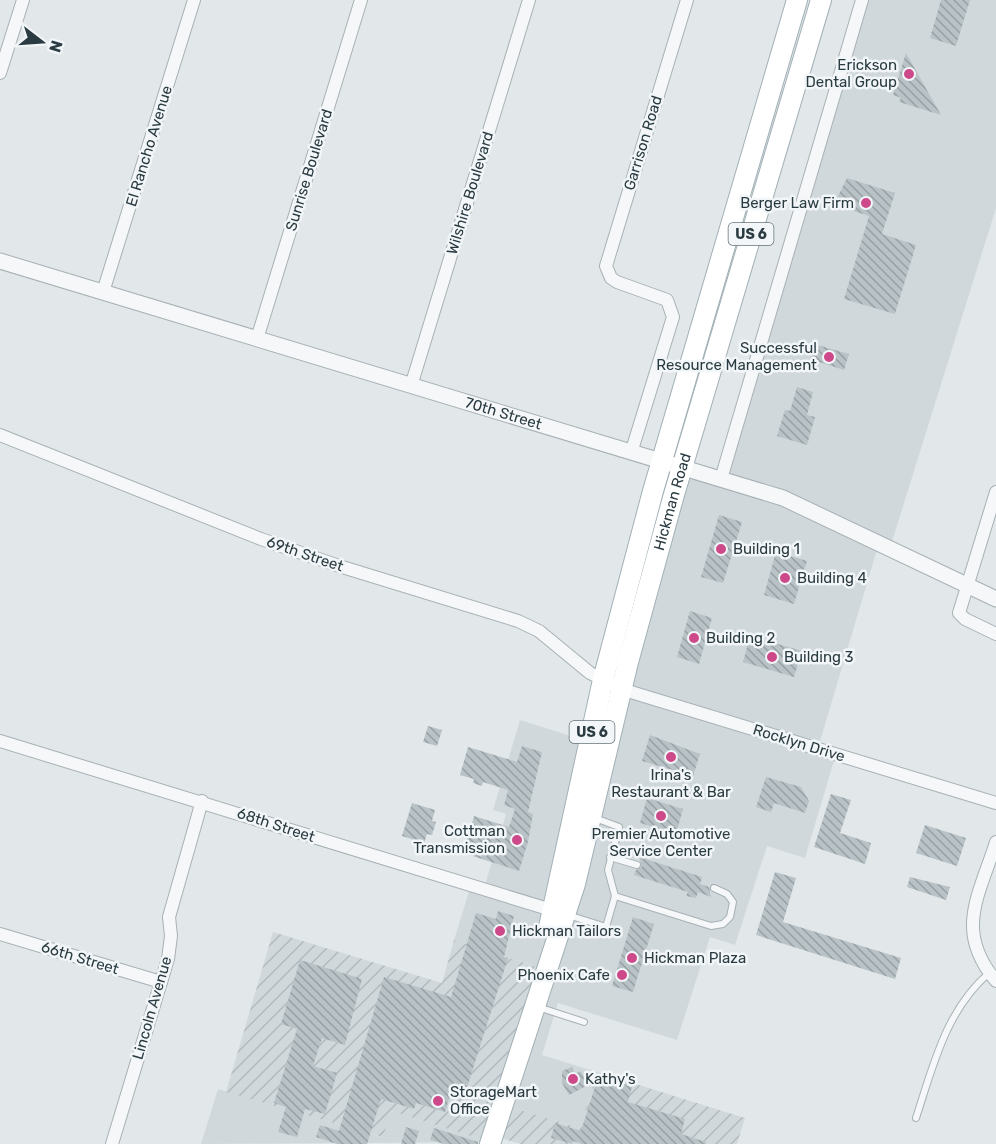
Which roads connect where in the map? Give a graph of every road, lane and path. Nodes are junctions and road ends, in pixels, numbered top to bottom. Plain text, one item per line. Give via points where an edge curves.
1 (23, 0) edge
2 (194, 0) edge
3 (362, 0) edge
4 (529, 0) edge
5 (687, 0) edge
6 (797, 0) edge
7 (821, 0) edge
8 (862, 0) edge
9 (0, 73) edge
10 (0, 261) edge
11 (103, 292) junction
12 (257, 339) junction
13 (411, 386) junction
14 (0, 435) edge
15 (631, 453) junction
16 (662, 462) junction
17 (682, 468) junction
18 (721, 479) junction
19 (996, 492) edge
20 (967, 585) junction
21 (996, 599) edge
22 (996, 634) edge
23 (603, 680) junction
24 (621, 689) junction
25 (0, 741) edge
26 (202, 801) junction
27 (996, 803) edge
28 (591, 817) junction
29 (996, 842) edge
30 (610, 857) junction
31 (637, 865) dead end
32 (714, 888) dead end
33 (615, 896) junction
34 (558, 912) junction
35 (0, 934) edge
36 (993, 977) edge
37 (161, 982) junction
38 (534, 1006) junction
39 (584, 1022) dead end
40 (504, 1105) junction
41 (916, 1118) dead end
42 (112, 1144) edge
43 (490, 1144) edge
44 (496, 1144) edge

1 - 9 street
2 - 11 street, El Rancho Avenue
3 - 12 street, Sunrise Boulevard
4 - 13 street, Wilshire Boulevard
5 - 15 street, Garrison Road via 608,260 608,273 617,282 667,300 672,307 671,325
6 - 16 main road, Hickman Road / US 6
7 - 17 main road, Hickman Road / US 6
8 - 18 street
10 - 11 street, 70th Street
11 - 12 street, 70th Street
12 - 13 street, 70th Street
13 - 15 street, 70th Street
14 - 23 street, 69th Street via 261,539 518,621 539,631
15 - 16 street, 70th Street
16 - 17 street, 70th Street
16 - 23 main road, Hickman Road / US 6
17 - 18 street, 70th Street
17 - 24 main road, Hickman Road / US 6
18 - 20 street, 70th Street via 816,512
19 - 20 street
20 - 21 street, 70th Street
20 - 22 street via 959,613
23 - 24 street, Rocklyn Drive
23 - 34 main road, Hickman Road / US 6
24 - 27 street, Rocklyn Drive
24 - 28 main road, Hickman Road / US 6
25 - 26 street, 68th Street
26 - 34 street, 68th Street
26 - 37 street, Lincoln Avenue via 171,908 170,947
28 - 30 lane via 619,827
28 - 34 main road, Hickman Road / US 6
29 - 36 street via 972,922 975,949
30 - 31 lane
30 - 33 lane via 608,870
32 - 33 lane via 733,902 730,917 718,926
33 - 34 lane via 606,927
34 - 38 main road, Hickman Road / US 6
35 - 37 street, 66th Street
36 - 41 lane via 977,983 944,1033
37 - 42 street, Lincoln Avenue
38 - 39 lane
38 - 40 main road, Hickman Road / US 6
40 - 43 main road, Hickman Road / US 6
40 - 44 main road, Hickman Road / US 6

